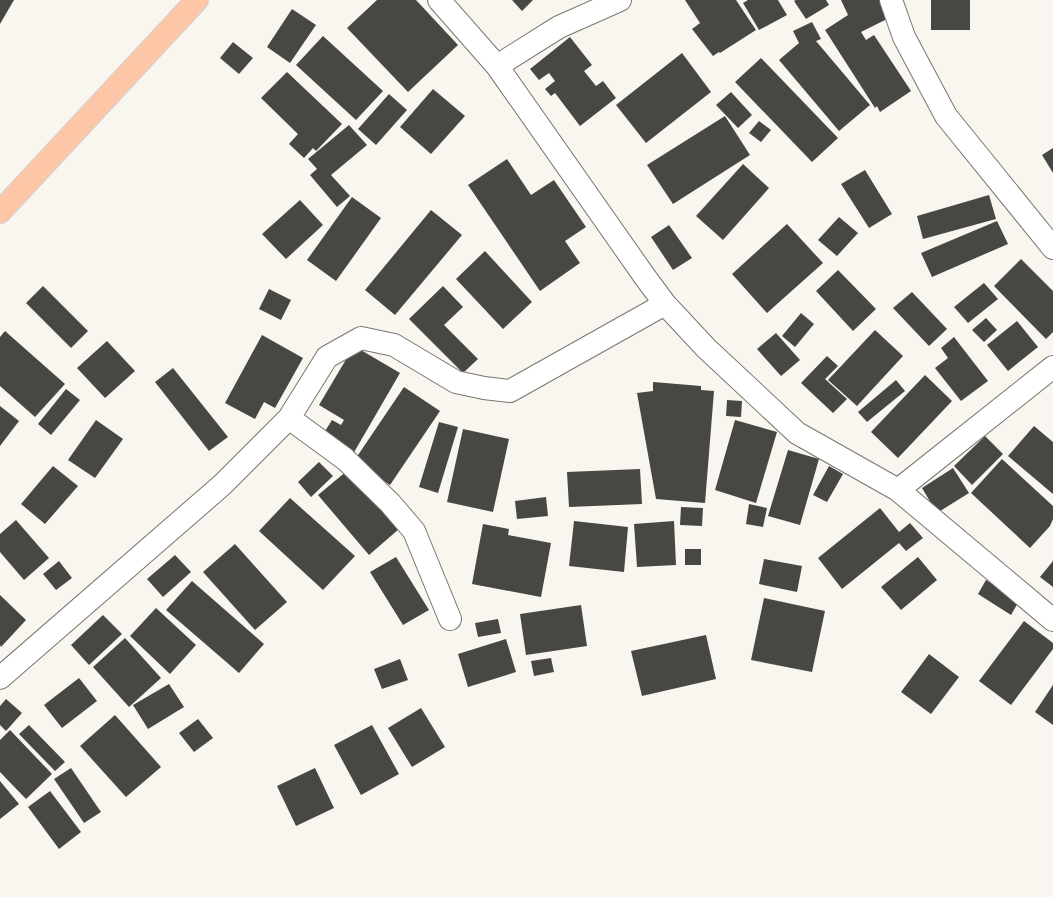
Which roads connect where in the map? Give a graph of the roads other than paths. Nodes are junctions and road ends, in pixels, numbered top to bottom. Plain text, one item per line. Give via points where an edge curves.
1 (197, 0) edge
2 (439, 0) edge
3 (620, 0) edge
4 (891, 0) edge
5 (497, 66) junction
6 (0, 212) edge
7 (1053, 248) edge
8 (666, 304) junction
9 (1053, 368) edge
10 (289, 418) junction
11 (898, 490) junction
12 (450, 619) dead end
13 (1053, 620) edge
14 (0, 678) edge

1 - 6 main road
2 - 5 street
3 - 5 street via 559,27
4 - 7 street via 904,37 946,116
5 - 8 street
8 - 10 street via 510,391 456,382 394,345 361,338 327,357
8 - 11 street via 706,348 797,433
9 - 11 street
10 - 12 street via 345,459 390,503 414,531
10 - 14 street via 222,485
11 - 13 street

